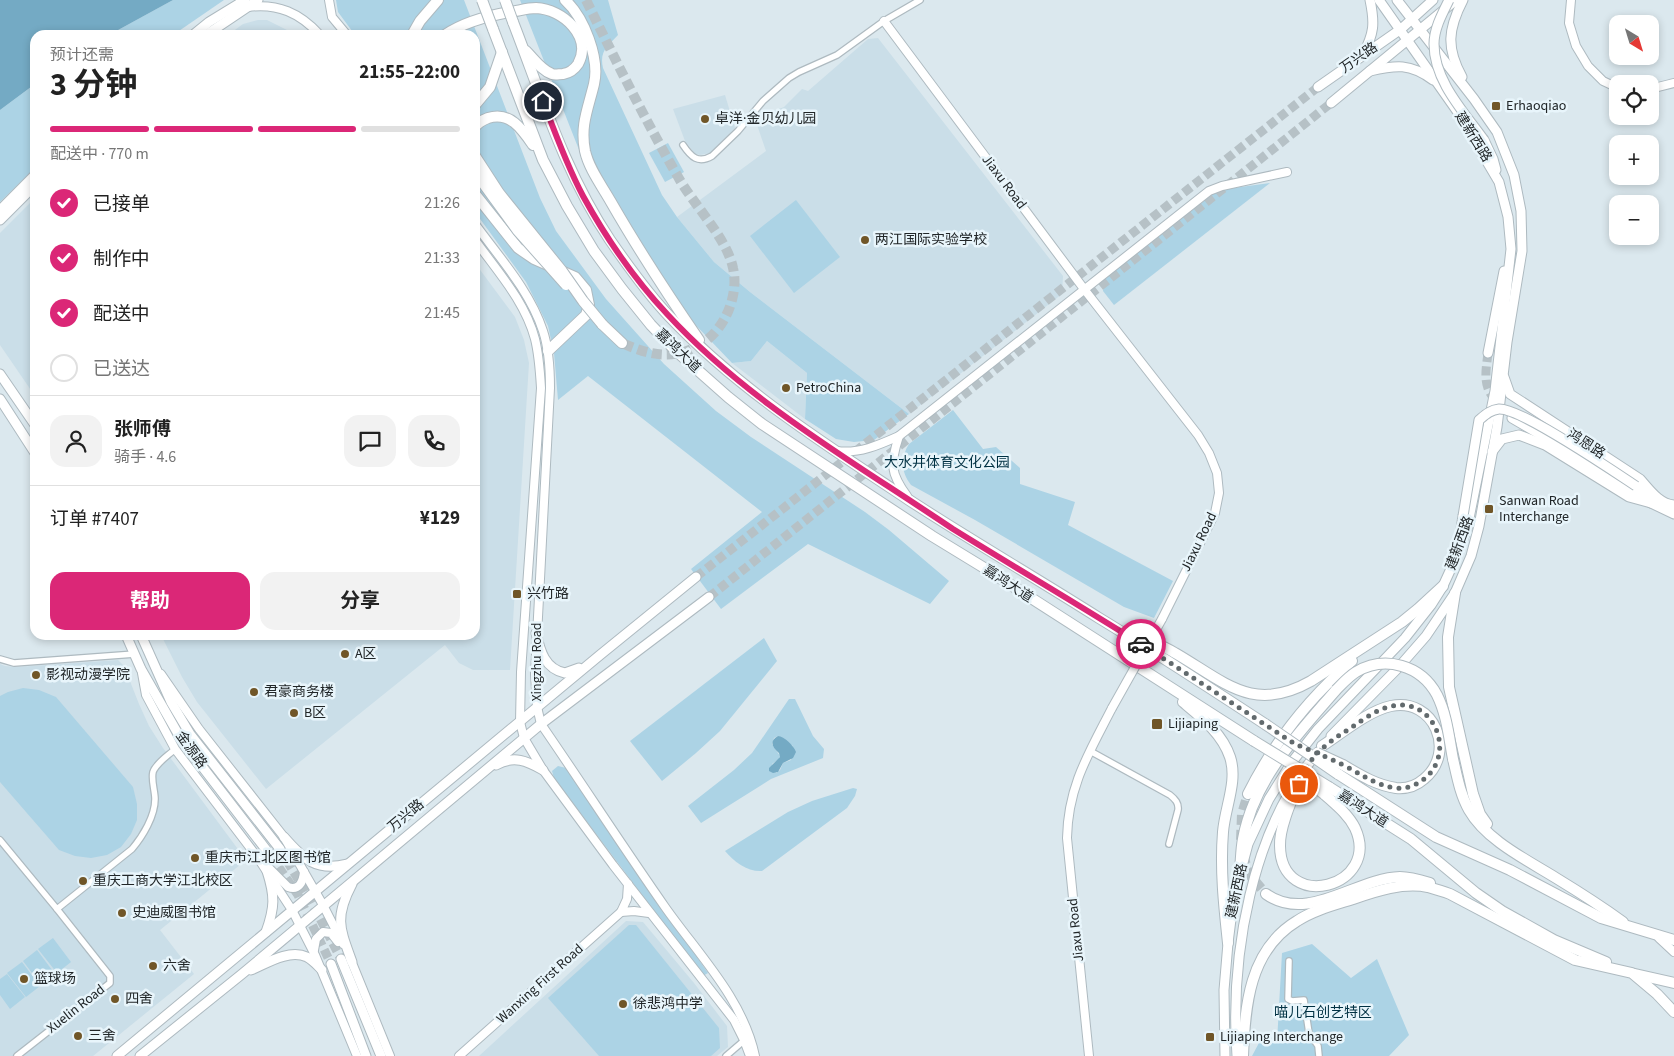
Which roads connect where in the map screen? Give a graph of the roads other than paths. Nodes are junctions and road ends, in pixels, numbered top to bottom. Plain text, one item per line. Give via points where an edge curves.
1 (258, 0) edge
2 (329, 0) edge
3 (438, 0) edge
4 (482, 0) edge
5 (505, 0) edge
6 (565, 0) edge
7 (920, 0) edge
8 (1370, 0) edge
9 (1379, 0) edge
10 (1396, 0) edge
11 (1433, 0) edge
12 (1449, 0) edge
13 (1456, 0) edge
14 (1463, 0) edge
15 (1571, 0) edge
16 (246, 4) edge
17 (1412, 19) junction
18 (884, 20) junction
19 (1401, 29) junction
20 (199, 30) edge
21 (212, 30) edge
22 (314, 30) edge
23 (343, 30) edge
24 (415, 30) edge
25 (455, 30) edge
26 (1420, 30) junction
27 (1408, 40) junction
28 (523, 48) junction
29 (502, 52) junction
30 (1363, 55) junction
31 (1370, 71) junction
32 (1609, 84) edge
33 (1674, 84) edge
34 (1439, 86) junction
35 (1318, 87) tunnel mouth
36 (1659, 87) edge
37 (480, 99) edge
38 (1474, 99) junction
39 (1331, 103) tunnel mouth
40 (480, 121) edge
41 (683, 145) dead end
42 (543, 160) junction
43 (480, 164) edge
44 (1287, 172) dead end
45 (480, 179) edge
46 (30, 180) edge
47 (1499, 182) junction
48 (30, 191) edge
49 (480, 198) edge
50 (480, 200) edge
51 (483, 204) junction
52 (0, 210) edge
53 (0, 220) edge
54 (480, 231) edge
55 (480, 247) edge
56 (1511, 249) junction
57 (1084, 289) junction
58 (583, 301) junction
59 (622, 343) tunnel mouth
60 (548, 351) junction
61 (1488, 353) tunnel mouth
62 (710, 355) junction
63 (0, 374) edge
64 (1504, 378) junction
65 (1, 404) edge
66 (30, 418) edge
67 (1512, 418) dead end
68 (899, 436) junction
69 (30, 446) edge
70 (834, 451) junction
71 (1492, 452) junction
72 (909, 499) junction
73 (1653, 500) junction
74 (1673, 506) edge
75 (1674, 514) edge
76 (1454, 562) junction
77 (696, 578) tunnel mouth
78 (1443, 586) junction
79 (1455, 592) junction
80 (709, 597) tunnel mouth
81 (1101, 619) junction
82 (1402, 622) junction
83 (536, 633) junction
84 (128, 640) edge
85 (143, 640) edge
86 (135, 654) junction
87 (600, 654) junction
88 (0, 659) edge
89 (153, 662) junction
90 (141, 669) junction
91 (1151, 676) junction
92 (537, 707) junction
93 (520, 722) junction
94 (541, 724) junction
95 (524, 738) junction
96 (1322, 746) junction
97 (175, 748) junction
98 (1090, 751) junction
99 (1341, 769) junction
100 (544, 770) junction
101 (1304, 770) junction
102 (481, 774) junction
103 (1326, 790) junction
104 (1248, 794) tunnel mouth
105 (381, 837) junction
106 (284, 838) junction
107 (1495, 838) junction
108 (0, 840) edge
109 (1169, 844) dead end
110 (280, 849) tunnel mouth
111 (386, 853) junction
112 (271, 856) tunnel mouth
113 (258, 858) junction
114 (350, 863) junction
115 (1240, 870) junction
116 (267, 871) junction
117 (304, 872) junction
118 (355, 879) junction
119 (628, 884) junction
120 (315, 891) junction
121 (1266, 894) tunnel mouth
122 (1450, 894) junction
123 (324, 906) junction
124 (56, 909) junction
125 (292, 910) junction
126 (621, 912) junction
127 (650, 913) junction
128 (300, 925) junction
129 (1632, 928) junction
130 (266, 934) junction
131 (1654, 934) junction
132 (1674, 940) edge
133 (1228, 943) junction
134 (246, 950) junction
135 (1674, 952) edge
136 (315, 955) junction
137 (341, 959) tunnel mouth
138 (257, 961) junction
139 (352, 962) junction
140 (1289, 962) dead end
141 (331, 964) tunnel mouth
142 (322, 970) junction
143 (1632, 973) junction
144 (242, 974) junction
145 (1674, 983) edge
146 (1674, 1012) edge
147 (747, 1038) junction
148 (17, 1056) edge
149 (116, 1056) edge
150 (140, 1056) edge
151 (356, 1056) edge
152 (366, 1056) edge
153 (381, 1056) edge
154 (390, 1056) edge
155 (459, 1056) edge
156 (726, 1056) edge
157 (750, 1056) edge
158 (755, 1056) edge
159 (1089, 1056) edge
160 (1225, 1056) edge
161 (1237, 1056) edge
162 (1242, 1056) edge
163 (1319, 1056) edge

1 - 16 main road
2 - 23 street via 332,17
3 - 24 highway
4 - 29 highway, 嘉鸿大道, bridge
5 - 28 highway, 嘉鸿大道, bridge
6 - 62 highway via 586,31 595,65 594,82 584,115 586,153 652,270
7 - 18 street
8 - 30 main road via 1374,25 1372,38
9 - 19 main road, 建新西路
10 - 17 main road, 建新西路
11 - 17 main road, 万兴路
12 - 47 main road, bridge via 1434,42 1436,62 1444,82 1484,140
13 - 26 main road, 万兴路
14 - 38 main road via 1450,40 1452,55
15 - 32 street via 1569,23 1576,46 1588,66
16 - 20 main road
16 - 21 main road
16 - 22 street via 281,8
17 - 19 main road, 万兴路
17 - 26 main road, 建新西路
18 - 41 street via 838,55 789,78 712,156 696,160
18 - 57 street, Jiaxu Road
19 - 27 main road, 建新西路
19 - 30 main road, 万兴路
25 - 28 highway via 470,22 537,8 560,14 573,26 583,51 576,67 568,73 554,75 545,71
26 - 27 main road, 万兴路
26 - 38 main road, 建新西路
27 - 31 main road, 万兴路
27 - 34 main road, 建新西路
28 - 62 highway, 嘉鸿大道 via 563,154 583,196 610,240 666,314
29 - 37 highway via 490,87
29 - 42 highway, 嘉鸿大道
30 - 35 main road, 万兴路
31 - 34 main road via 1406,67 1424,74
31 - 39 main road, 万兴路
33 - 36 street
34 - 47 main road, 建新西路
38 - 64 main road, 建新西路 via 1506,152 1521,211 1522,251
40 - 42 highway via 504,116 514,122
42 - 91 highway, 嘉鸿大道 via 566,206 622,289 675,350 728,397 762,424 874,498
43 - 58 highway, bridge
44 - 57 street via 1222,186 1209,192
45 - 58 highway, bridge via 518,230
46 - 52 main road
47 - 56 main road, 建新西路 via 1508,217
48 - 53 main road
49 - 51 highway
50 - 51 highway
51 - 60 highway via 518,248 534,260 576,277 586,290 589,305 586,315
54 - 60 street, Xingzhu Road via 521,287 543,331
55 - 93 street, Xingzhu Road via 525,313 539,359 541,388
56 - 61 main road
56 - 76 main road, 建新西路 via 1495,391 1472,512
57 - 68 street
57 - 98 street, Jiaxu Road, bridge via 1198,435 1217,473 1219,493 1215,513
58 - 59 highway, bridge
60 - 83 street, Xingzhu Road via 550,388
62 - 70 highway, 嘉鸿大道 via 775,410
63 - 66 main road
64 - 71 main road, 建新西路
64 - 73 main road, 鸿恩路 via 1510,394 1640,479
65 - 69 main road
67 - 73 main road
68 - 70 street via 848,453
68 - 72 street via 893,454 893,474
70 - 72 highway, 嘉鸿大道
71 - 73 main road, 鸿恩路 via 1502,439 1519,434 1545,445 1629,497
71 - 79 main road, 建新西路 via 1479,526 1471,556
72 - 81 highway, 嘉鸿大道
73 - 74 main road, 鸿恩路
73 - 75 main road, 鸿恩路
73 - 76 main road, bridge via 1636,486 1511,411 1498,409 1487,412 1479,420
76 - 78 main road, 建新西路
77 - 87 main road, 万兴路
78 - 82 highway
78 - 115 main road, 建新西路 via 1418,623 1318,729 1292,762 1258,820
79 - 96 main road, 建新西路 via 1412,652
79 - 107 highway via 1448,637 1449,687 1473,794 1480,814
80 - 94 main road, 万兴路
81 - 82 highway via 1173,651 1231,686 1263,696 1299,688
81 - 99 highway, 嘉鸿大道, bridge via 1295,744
82 - 104 highway via 1341,670 1303,711 1267,758
83 - 87 main road via 545,660 560,672 576,670
83 - 92 street, Xingzhu Road
84 - 86 main road, 金源路
85 - 89 main road, 金源路
86 - 88 street via 14,663
86 - 90 main road, 金源路
87 - 92 main road, 万兴路
89 - 106 street via 199,729
89 - 110 main road, 金源路 via 190,734
90 - 97 street via 146,695
90 - 112 main road, 金源路 via 181,739
91 - 103 highway, 嘉鸿大道, bridge
91 - 133 highway via 1204,720 1230,757 1232,780 1222,854
92 - 93 main road, 万兴路
92 - 94 street, Xingzhu Road
93 - 95 street, Xingzhu Road
93 - 105 main road, 万兴路
94 - 95 main road, 万兴路
94 - 147 street, Xingzhu Road via 722,985 742,1017
95 - 100 street, Xingzhu Road
95 - 102 main road, 万兴路
96 - 99 highway via 1370,715 1400,705 1423,713 1433,723 1439,737 1437,762 1426,777 1412,786 1397,788 1380,784
96 - 101 main road, 建新西路
97 - 113 street
97 - 124 street via 153,773 153,812 137,843
98 - 109 street via 1175,799 1178,810
98 - 159 street, Jiaxu Road via 1070,800 1067,818
99 - 129 highway, 嘉鸿大道 via 1436,837 1518,874 1601,918
100 - 102 main road via 516,759
100 - 119 street, Xingzhu Road
101 - 103 highway via 1283,827 1280,851 1283,864 1291,875 1314,887 1328,886 1340,880 1355,864 1358,852 1357,836 1351,821
101 - 161 main road, 建新西路 via 1281,807 1256,871 1241,948
102 - 111 main road, 万兴路
103 - 143 highway, 嘉鸿大道 via 1411,839 1502,912 1554,940
105 - 111 main road via 373,848 373,854
105 - 114 main road, 万兴路
106 - 114 main road via 312,863 335,867
106 - 117 street
107 - 115 highway, bridge via 1469,810 1460,790 1448,726 1438,696 1416,671 1397,664 1377,663 1356,672 1336,690 1285,750 1252,807 1243,840
107 - 129 highway
108 - 124 street, Xuelin Road
111 - 118 main road, 万兴路
113 - 116 street
113 - 117 street via 288,888 300,885
114 - 120 main road, 万兴路
115 - 133 main road, 建新西路
116 - 125 street
116 - 130 main road via 273,892 273,909
117 - 120 street
118 - 123 main road, 万兴路
118 - 139 main road via 344,898 340,923
119 - 126 street via 627,899
119 - 127 street, Xingzhu Road
120 - 123 street
120 - 125 main road, 万兴路
121 - 122 highway via 1280,902 1306,904 1398,877 1423,881
122 - 143 highway via 1574,960
122 - 162 highway via 1420,886 1382,890 1319,910 1289,926 1270,945 1253,977
123 - 128 main road, 万兴路
123 - 139 street
124 - 148 street, Xuelin Road via 110,976 110,982
125 - 128 street
125 - 130 main road, 万兴路
126 - 127 street
126 - 155 street, Wanxing First Road
127 - 147 street, Xingzhu Road
128 - 136 street
128 - 138 main road, 万兴路
129 - 131 highway, 嘉鸿大道
130 - 134 main road, 万兴路
131 - 132 highway, 嘉鸿大道
131 - 135 street
133 - 160 main road, 建新西路 via 1224,990
134 - 138 main road via 256,949
134 - 149 main road, 万兴路
136 - 139 street via 316,938 327,932 334,936
136 - 142 street
137 - 153 main road
138 - 144 main road, 万兴路
139 - 154 street
140 - 163 street via 1288,999 1292,1002 1304,1000 1308,1033 1318,1046
141 - 152 main road
142 - 144 main road via 308,958 289,956
142 - 151 street
143 - 145 highway, 嘉鸿大道
143 - 146 highway
144 - 150 main road, 万兴路
147 - 156 street
147 - 157 street, Xingzhu Road
147 - 158 street, Xingzhu Road

